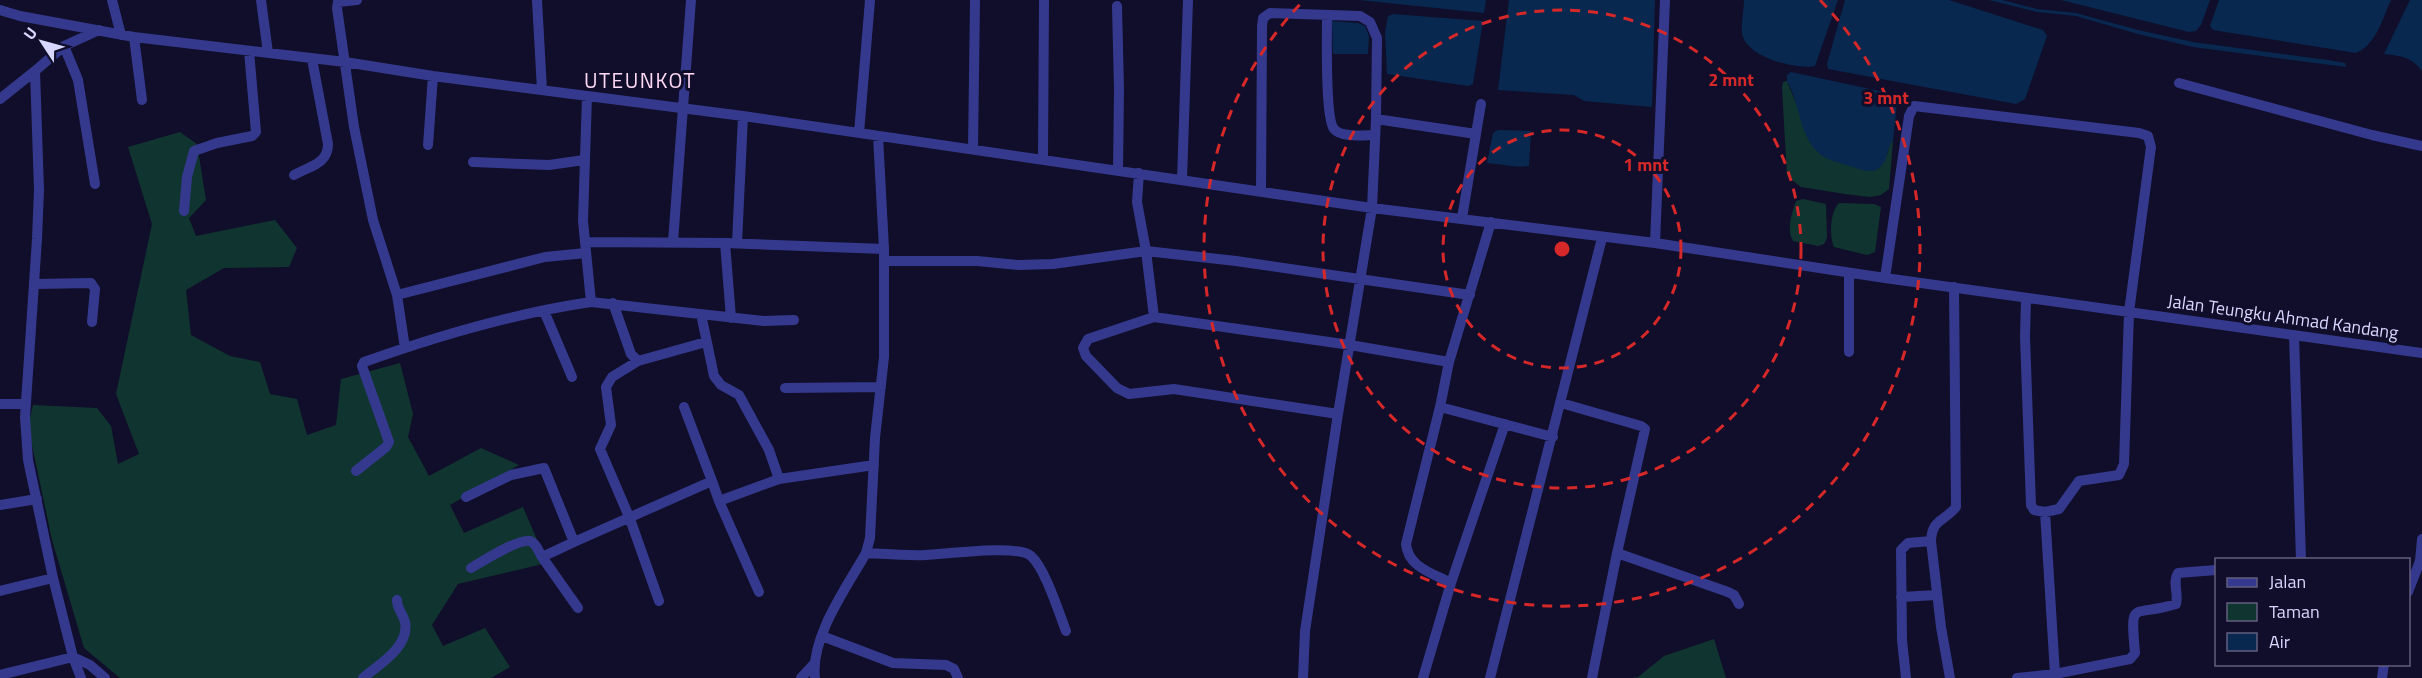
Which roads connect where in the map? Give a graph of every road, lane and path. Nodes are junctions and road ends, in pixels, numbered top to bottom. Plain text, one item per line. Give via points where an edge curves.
1 (112, 0) edge
2 (261, 0) edge
3 (357, 0) edge
4 (537, 0) edge
5 (691, 0) edge
6 (870, 0) edge
7 (975, 0) edge
8 (1044, 0) edge
9 (1188, 0) edge
10 (1665, 0) edge
11 (1117, 6) dead end
12 (0, 10) edge
13 (1327, 15) junction
14 (99, 30) junction
15 (121, 35) junction
16 (134, 37) junction
17 (64, 46) junction
18 (249, 51) junction
19 (268, 53) junction
20 (312, 59) junction
21 (345, 62) junction
22 (35, 71) junction
23 (432, 76) junction
24 (2179, 83) dead end
25 (542, 90) junction
26 (587, 96) junction
27 (0, 99) edge
28 (142, 100) dead end
29 (1481, 104) dead end
30 (684, 109) junction
31 (743, 116) junction
32 (1376, 119) junction
33 (859, 133) junction
34 (1476, 134) junction
35 (1375, 135) junction
36 (878, 136) junction
37 (428, 145) dead end
38 (2422, 146) edge
39 (973, 149) junction
40 (1044, 158) junction
41 (584, 160) junction
42 (473, 162) dead end
43 (1118, 171) junction
44 (1139, 173) junction
45 (294, 175) dead end
46 (1182, 180) junction
47 (95, 184) dead end
48 (1261, 190) junction
49 (1372, 208) junction
50 (184, 211) dead end
51 (1462, 218) junction
52 (1491, 222) junction
53 (1602, 238) junction
54 (673, 242) junction
55 (731, 243) junction
56 (1655, 243) junction
57 (586, 247) junction
58 (1146, 251) junction
59 (884, 255) junction
60 (1849, 273) junction
61 (1885, 278) junction
62 (1361, 280) junction
63 (35, 284) junction
64 (1954, 287) junction
65 (397, 295) junction
66 (1470, 295) junction
67 (2026, 298) junction
68 (591, 302) junction
69 (613, 303) junction
70 (544, 311) junction
71 (2135, 312) junction
72 (701, 314) junction
73 (1154, 317) junction
74 (731, 318) junction
75 (794, 320) dead end
76 (92, 322) dead end
77 (2294, 335) junction
78 (706, 342) junction
79 (1350, 345) junction
80 (405, 348) junction
81 (1849, 352) dead end
82 (2422, 353) edge
83 (638, 361) junction
84 (1449, 362) junction
85 (572, 377) dead end
86 (881, 387) junction
87 (785, 388) dead end
88 (1562, 403) junction
89 (0, 404) edge
90 (24, 404) junction
91 (684, 407) dead end
92 (1440, 407) junction
93 (1338, 414) junction
94 (1505, 424) junction
95 (1553, 437) junction
96 (874, 465) junction
97 (356, 471) dead end
98 (779, 479) junction
99 (712, 482) junction
100 (466, 497) dead end
101 (37, 499) junction
102 (719, 501) junction
103 (0, 506) edge
104 (2045, 512) junction
105 (630, 519) junction
106 (2422, 539) edge
107 (1931, 541) junction
108 (574, 542) junction
109 (866, 553) junction
110 (1617, 553) junction
111 (542, 556) junction
112 (2301, 558) edge
113 (471, 568) dead end
114 (2215, 570) edge
115 (53, 578) junction
116 (2420, 581) edge
117 (1451, 583) junction
118 (0, 591) edge
119 (759, 592) dead end
120 (1937, 595) junction
121 (1901, 597) junction
122 (397, 600) dead end
123 (659, 601) dead end
124 (1738, 604) dead end
125 (578, 608) dead end
126 (1066, 631) dead end
127 (822, 636) junction
128 (73, 657) junction
129 (814, 664) junction
130 (2055, 674) junction
131 (0, 675) edge
132 (81, 678) edge
133 (105, 678) edge
134 (363, 678) edge
135 (801, 678) edge
136 (815, 678) edge
137 (958, 678) edge
138 (1303, 678) edge
139 (1423, 678) edge
140 (1490, 678) edge
141 (1592, 678) edge
142 (1906, 678) edge
143 (1950, 678) edge
144 (2018, 678) edge

1 - 15 street
2 - 19 street
3 - 21 street via 336,4
4 - 25 street
5 - 30 street
6 - 33 street
7 - 39 street
8 - 40 street
9 - 46 street
10 - 56 street
11 - 43 street
12 - 14 street, Jalan Teungku Ahmad Kandang
13 - 32 street via 1360,16 1375,30
13 - 35 street via 1332,125 1342,133
13 - 48 street via 1270,13 1263,18
14 - 15 street, Jalan Teungku Ahmad Kandang
14 - 17 street
15 - 16 street, Jalan Teungku Ahmad Kandang
16 - 18 street, Jalan Teungku Ahmad Kandang
16 - 28 street
17 - 22 street
17 - 47 street via 78,80
18 - 19 street, Jalan Teungku Ahmad Kandang
18 - 50 street via 256,132 194,151
19 - 20 street, Jalan Teungku Ahmad Kandang
20 - 21 street, Jalan Teungku Ahmad Kandang
20 - 45 street via 328,153 323,160
21 - 23 street, Jalan Teungku Ahmad Kandang
21 - 65 street via 373,220
22 - 27 street
22 - 63 street via 39,190
23 - 25 street, Jalan Teungku Ahmad Kandang
23 - 37 street
24 - 38 street
25 - 26 street, Jalan Teungku Ahmad Kandang
26 - 30 street, Jalan Teungku Ahmad Kandang
26 - 41 street
29 - 34 street
30 - 31 street, Jalan Teungku Ahmad Kandang
30 - 54 street
31 - 33 street, Jalan Teungku Ahmad Kandang
31 - 55 street
32 - 34 street
32 - 35 street
33 - 36 street, Jalan Teungku Ahmad Kandang
34 - 51 street
35 - 49 street
36 - 39 street, Jalan Teungku Ahmad Kandang
36 - 59 street
39 - 40 street, Jalan Teungku Ahmad Kandang
40 - 43 street, Jalan Teungku Ahmad Kandang
41 - 42 street via 549,165
41 - 57 street
43 - 44 street, Jalan Teungku Ahmad Kandang
44 - 46 street, Jalan Teungku Ahmad Kandang
44 - 58 street via 1137,202
46 - 48 street, Jalan Teungku Ahmad Kandang
48 - 49 street, Jalan Teungku Ahmad Kandang
49 - 51 street, Jalan Teungku Ahmad Kandang
49 - 62 street
51 - 52 street, Jalan Teungku Ahmad Kandang
52 - 53 street, Jalan Teungku Ahmad Kandang
52 - 66 street
53 - 56 street, Jalan Teungku Ahmad Kandang
53 - 88 street
54 - 55 street
54 - 57 street
55 - 59 street
55 - 74 street
56 - 60 street, Jalan Teungku Ahmad Kandang
57 - 65 street
57 - 68 street
58 - 59 street via 1019,266
58 - 62 street
58 - 73 street
59 - 86 street
60 - 61 street, Jalan Teungku Ahmad Kandang
60 - 81 street
61 - 64 street, Jalan Teungku Ahmad Kandang
61 - 71 street via 1909,116 1914,106 2139,133 2148,136 2151,147
62 - 66 street
62 - 79 street
63 - 76 street via 91,283 95,289
63 - 90 street
64 - 67 street, Jalan Teungku Ahmad Kandang
64 - 107 street via 1956,507 1935,524
65 - 80 street
66 - 84 street
67 - 71 street, Jalan Teungku Ahmad Kandang
67 - 104 street via 2031,505 2034,510
68 - 69 street
68 - 70 street
69 - 72 street
69 - 83 street via 631,354
70 - 80 street
70 - 85 street
71 - 77 street, Jalan Teungku Ahmad Kandang
71 - 104 street via 2122,471 2114,476 2079,481 2059,509
72 - 74 street
72 - 78 street
73 - 79 street
73 - 93 street via 1088,339 1083,348 1086,356 1122,391 1135,394 1174,389
74 - 75 street
77 - 82 street, Jalan Teungku Ahmad Kandang
77 - 112 street
78 - 83 street
78 - 98 street via 714,376 739,395 769,450
79 - 84 street
79 - 93 street
80 - 97 street via 363,363 388,442
83 - 105 street via 612,377 606,387 611,425 600,449
84 - 92 street
86 - 87 street
86 - 96 street
88 - 95 street
88 - 110 street via 1645,429
89 - 90 street
90 - 101 street via 28,460
91 - 99 street
92 - 94 street
92 - 117 street via 1406,544 1407,556 1413,563
93 - 138 street via 1305,631
94 - 95 street
94 - 117 street
95 - 140 street
96 - 98 street
96 - 109 street
98 - 102 street
99 - 102 street
99 - 105 street
100 - 108 street via 511,475 544,468
101 - 103 street
101 - 115 street
102 - 119 street
104 - 130 street
105 - 108 street
105 - 123 street
106 - 116 street
107 - 120 street
107 - 121 street via 1908,543 1901,550
108 - 111 street
109 - 126 street via 1023,551 1031,555 1042,571
109 - 127 street
110 - 124 street via 1728,592
110 - 141 street
111 - 113 street via 529,541
111 - 125 street
114 - 130 street via 2178,573 2176,604 2139,610 2134,615 2133,657
115 - 118 street
115 - 128 street
117 - 139 street
120 - 121 street
120 - 143 street
121 - 142 street
122 - 134 street via 405,622 404,636 396,650
127 - 129 street
127 - 137 street via 893,663 946,665 954,669
128 - 131 street
128 - 132 street
128 - 133 street
129 - 135 street
129 - 136 street
130 - 144 street

